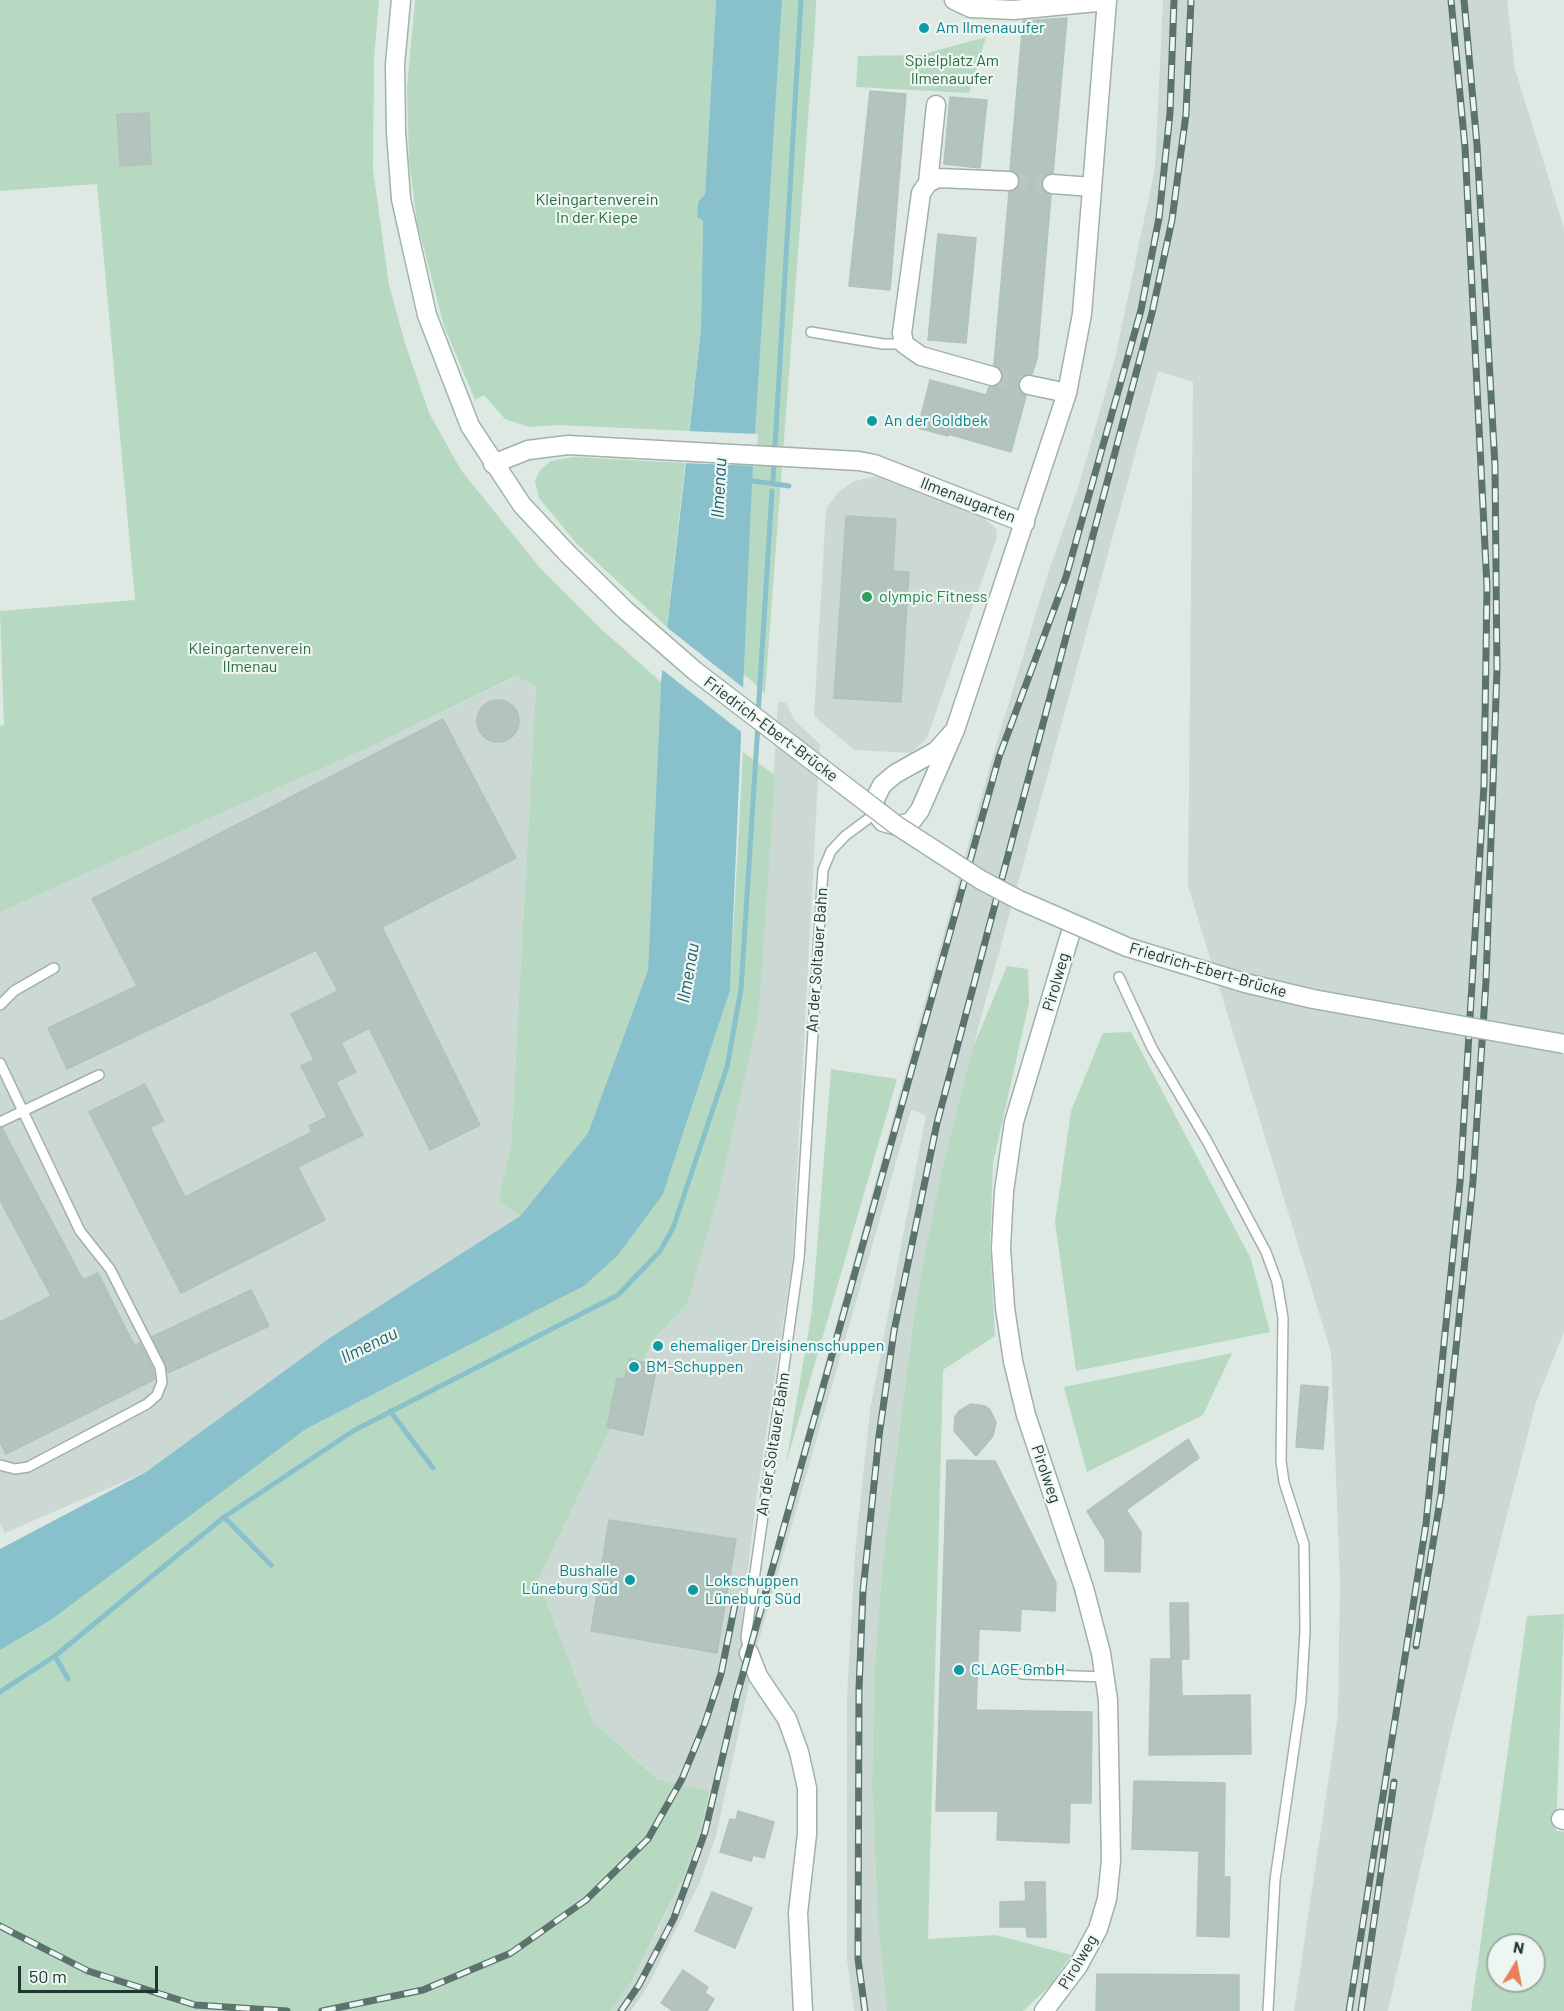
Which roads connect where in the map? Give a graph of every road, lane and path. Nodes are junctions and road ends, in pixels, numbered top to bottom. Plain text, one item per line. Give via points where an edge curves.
1 (401, 0) edge
2 (954, 0) edge
3 (1107, 0) edge
4 (936, 105) dead end
5 (1009, 181) tunnel mouth
6 (928, 183) junction
7 (1052, 184) tunnel mouth
8 (1092, 187) junction
9 (811, 332) dead end
10 (904, 344) junction
11 (992, 376) tunnel mouth
12 (1029, 385) tunnel mouth
13 (1067, 393) junction
14 (493, 464) junction
15 (1025, 523) junction
16 (956, 730) junction
17 (876, 813) junction
18 (1073, 925) junction
19 (54, 968) dead end
20 (1119, 976) dead end
21 (0, 1005) edge
22 (1564, 1044) edge
23 (0, 1063) edge
24 (99, 1075) dead end
25 (22, 1112) junction
26 (0, 1122) edge
27 (0, 1465) edge
28 (749, 1653) joint
29 (1022, 1674) dead end
30 (1105, 1677) junction
31 (803, 2011) edge
32 (1044, 2011) edge
33 (1268, 2011) edge

1 - 14 street, Friedrich-Ebert-Brücke via 395,64 396,132 408,237 433,333 470,426
2 - 3 street via 971,8 1014,10
3 - 8 street, Ilmenaugarten
4 - 6 street
5 - 6 street via 956,177
6 - 10 street via 919,205 902,333
7 - 8 street
8 - 13 street, Ilmenaugarten via 1082,314
9 - 10 lane
10 - 11 street via 921,356
12 - 13 street
13 - 15 street, Ilmenaugarten
14 - 15 street, Ilmenaugarten via 528,450 568,445 852,461 874,464
14 - 18 street, Friedrich-Ebert-Brücke, bridge via 522,504 567,553 695,671 897,825 981,880
15 - 16 street
16 - 17 street via 936,751 882,785 875,799
16 - 17 street via 911,822 897,826 883,822
17 - 28 lane, An der Soltauer Bahn via 844,836 831,851 823,870 799,1259 746,1637
18 - 22 street, Friedrich-Ebert-Brücke, bridge via 1127,947 1245,983
18 - 30 street, Pirolweg via 1014,1122 1001,1248 1005,1308 1026,1416 1084,1588
19 - 21 lane via 14,991
20 - 33 lane via 1152,1048 1266,1252 1277,1282 1283,1318 1281,1461 1304,1544 1305,1631 1301,1700 1275,1880
23 - 25 lane
24 - 25 lane
25 - 26 lane
25 - 27 lane via 80,1231 115,1279 160,1367 162,1382 157,1395 147,1404 28,1467
28 - 31 street, An der Soltauer Bahn via 758,1676 787,1719 807,1788 807,1834 798,1913
29 - 30 lane
30 - 32 street, Pirolweg via 1111,1815 1107,1899 1098,1929 1078,1966

